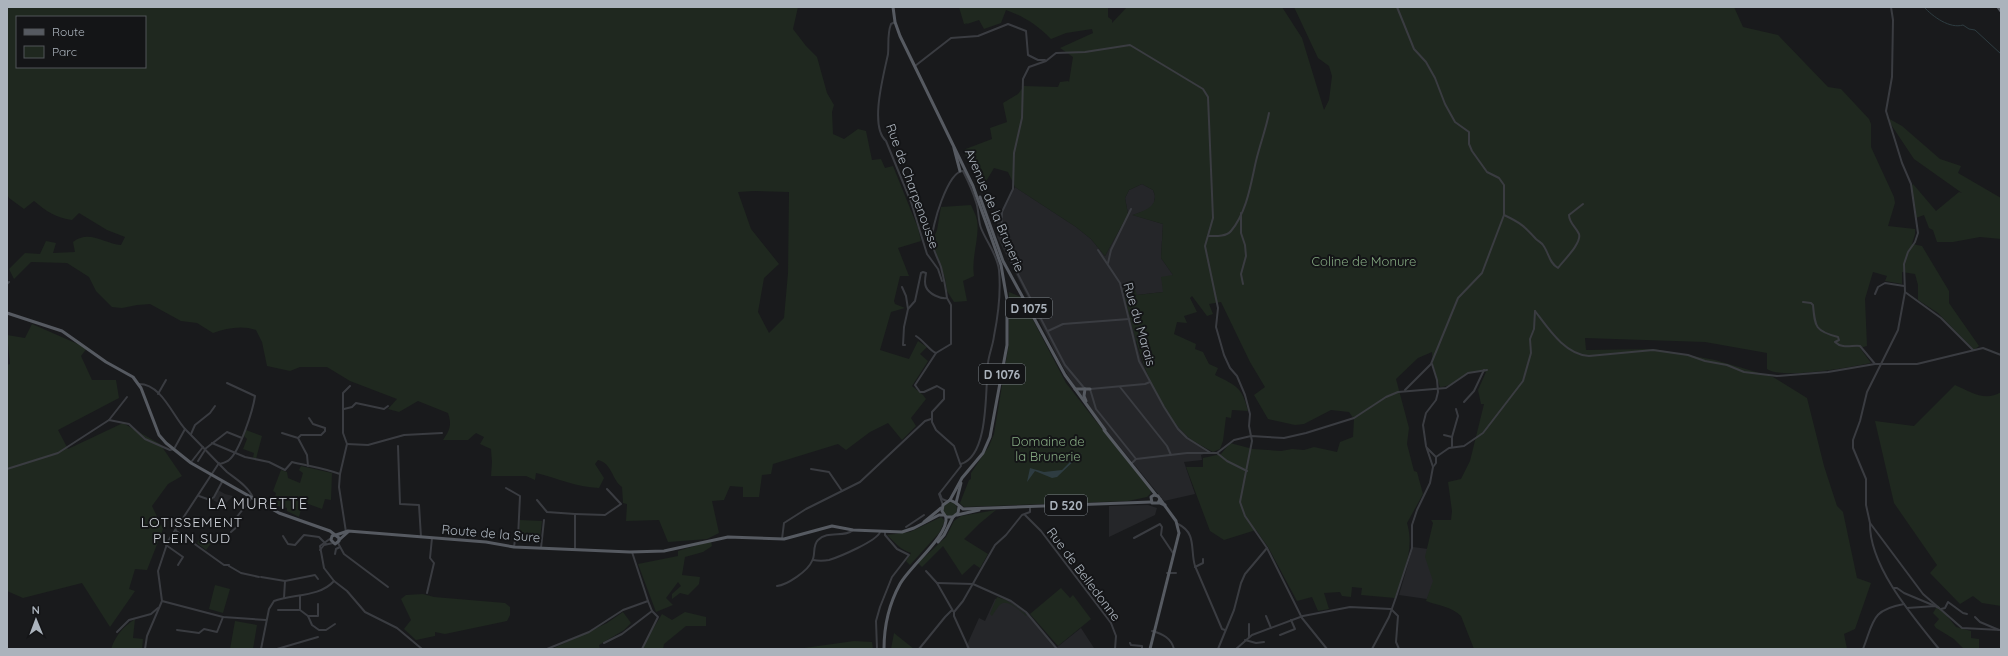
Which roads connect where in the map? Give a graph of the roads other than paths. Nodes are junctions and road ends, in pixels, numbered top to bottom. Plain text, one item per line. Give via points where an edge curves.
1 (892, 7) edge
2 (1397, 7) edge
3 (1891, 7) edge
4 (1998, 7) edge
5 (2001, 11) edge
6 (895, 22) junction
7 (1046, 60) junction
8 (915, 66) junction
9 (1269, 113) dead end
10 (942, 120) junction
11 (952, 142) junction
12 (960, 171) junction
13 (1583, 204) dead end
14 (1131, 209) dead end
15 (1241, 213) junction
16 (1504, 215) junction
17 (991, 230) junction
18 (1208, 236) junction
19 (1098, 250) dead end
20 (1108, 264) junction
21 (1000, 265) junction
22 (1243, 284) dead end
23 (943, 285) junction
24 (1904, 286) junction
25 (902, 287) dead end
26 (1905, 292) junction
27 (1875, 294) dead end
28 (947, 298) junction
29 (1803, 302) dead end
30 (908, 309) junction
31 (7, 313) edge
32 (1128, 319) junction
33 (1047, 331) junction
34 (916, 336) dead end
35 (905, 345) dead end
36 (1973, 350) junction
37 (936, 353) junction
38 (2001, 355) edge
39 (1431, 364) junction
40 (1875, 364) junction
41 (1882, 364) junction
42 (166, 380) dead end
43 (1150, 382) junction
44 (139, 384) junction
45 (227, 384) dead end
46 (350, 386) dead end
47 (1120, 387) junction
48 (1438, 388) junction
49 (1075, 389) junction
50 (1085, 389) junction
51 (1405, 390) junction
52 (158, 394) junction
53 (1079, 396) junction
54 (127, 397) dead end
55 (1464, 402) dead end
56 (215, 406) dead end
57 (388, 406) dead end
58 (1456, 409) dead end
59 (344, 410) junction
60 (1094, 414) junction
61 (309, 418) dead end
62 (931, 419) junction
63 (109, 420) junction
64 (185, 429) junction
65 (1105, 430) junction
66 (282, 432) dead end
67 (442, 433) dead end
68 (191, 434) junction
69 (1444, 435) dead end
70 (1251, 436) junction
71 (1452, 437) junction
72 (242, 438) junction
73 (298, 438) junction
74 (212, 443) junction
75 (348, 444) junction
76 (398, 446) dead end
77 (1426, 446) junction
78 (1452, 448) junction
79 (174, 449) junction
80 (204, 449) junction
81 (234, 452) junction
82 (1212, 453) junction
83 (1217, 453) junction
84 (1171, 455) junction
85 (1436, 457) junction
86 (1136, 459) junction
87 (192, 461) dead end
88 (198, 461) dead end
89 (220, 463) junction
90 (1132, 463) junction
91 (961, 464) junction
92 (308, 466) junction
93 (1432, 467) junction
94 (7, 469) edge
95 (811, 469) dead end
96 (1247, 471) junction
97 (340, 474) junction
98 (210, 475) junction
99 (966, 475) junction
100 (222, 482) junction
101 (506, 488) dead end
102 (607, 489) dead end
103 (842, 491) junction
104 (940, 491) junction
105 (198, 496) junction
106 (1153, 496) junction
107 (252, 499) junction
108 (1160, 499) junction
109 (537, 500) dead end
110 (949, 501) junction
111 (1136, 502) junction
112 (1151, 502) junction
113 (956, 503) junction
114 (1158, 503) junction
115 (942, 506) junction
116 (1166, 506) junction
117 (959, 507) junction
118 (1030, 507) junction
119 (991, 508) junction
120 (575, 514) junction
121 (924, 515) dead end
122 (957, 515) junction
123 (1025, 515) junction
124 (945, 516) junction
125 (953, 517) junction
126 (544, 520) dead end
127 (1177, 522) junction
128 (913, 523) junction
129 (1870, 523) junction
130 (906, 527) dead end
131 (917, 527) junction
132 (175, 530) junction
133 (326, 530) junction
134 (853, 530) junction
135 (230, 532) dead end
136 (346, 532) junction
137 (880, 532) junction
138 (885, 532) junction
139 (336, 535) junction
140 (283, 536) dead end
141 (421, 537) junction
142 (331, 538) junction
143 (432, 538) junction
144 (1134, 538) dead end
145 (782, 539) junction
146 (338, 541) junction
147 (325, 543) junction
148 (333, 543) junction
149 (166, 546) junction
150 (340, 547) junction
151 (514, 547) junction
152 (541, 548) junction
153 (1267, 548) junction
154 (576, 550) junction
155 (631, 552) junction
156 (1174, 553) junction
157 (335, 554) dead end
158 (924, 554) junction
159 (1203, 559) dead end
160 (813, 560) junction
161 (178, 565) dead end
162 (1195, 567) junction
163 (926, 571) dead end
164 (1168, 573) junction
165 (1176, 573) dead end
166 (318, 579) dead end
167 (286, 581) junction
168 (334, 581) junction
169 (937, 583) junction
170 (973, 584) junction
171 (777, 586) dead end
172 (388, 587) dead end
173 (1894, 588) junction
174 (427, 593) dead end
175 (300, 596) junction
176 (284, 598) junction
177 (162, 601) junction
178 (648, 601) junction
179 (318, 604) dead end
180 (1904, 604) junction
181 (160, 606) junction
182 (1935, 606) junction
183 (1907, 608) junction
184 (1391, 609) junction
185 (1940, 609) junction
186 (278, 610) dead end
187 (300, 610) junction
188 (652, 611) junction
189 (953, 611) junction
190 (1967, 614) dead end
191 (308, 616) junction
192 (1266, 616) dead end
193 (1301, 616) junction
194 (223, 617) junction
195 (1975, 617) dead end
196 (266, 620) junction
197 (1291, 620) junction
198 (335, 624) dead end
199 (1249, 624) dead end
200 (1271, 628) junction
201 (177, 630) dead end
202 (1225, 630) junction
203 (2000, 630) edge
204 (1153, 631) junction
205 (117, 632) dead end
206 (1280, 634) dead end
207 (318, 637) dead end
208 (1249, 637) junction
209 (1246, 640) junction
210 (1264, 642) dead end
211 (604, 643) dead end
212 (1130, 643) dead end
213 (144, 649) edge
214 (261, 649) edge
215 (277, 649) edge
216 (422, 649) edge
217 (547, 649) edge
218 (642, 649) edge
219 (877, 649) edge
220 (884, 649) edge
221 (919, 649) edge
222 (969, 649) edge
223 (1057, 649) edge
224 (1115, 649) edge
225 (1142, 649) edge
226 (1149, 649) edge
227 (1174, 649) edge
228 (1218, 649) edge
229 (1236, 649) edge
230 (1327, 649) edge
231 (1372, 649) edge
232 (1399, 649) edge
233 (1863, 649) edge
234 (1939, 649) edge

1 - 6 main road, D 1075
2 - 16 street via 1414,49 1426,62 1435,78 1455,122 1469,132 1469,144 1487,172 1500,178 1504,185
3 - 24 street via 1892,77 1886,111 1911,184 1918,233 1904,264
4 - 5 main road
6 - 8 main road, D 1075
6 - 23 street, Rue de Charpenousse via 889,29 888,52 879,94 880,128 909,198 927,254 938,269
7 - 8 street via 1028,55 1026,31 1008,24 978,36 951,38
7 - 18 street via 1058,52 1085,52 1130,45 1206,92 1213,218
7 - 33 street via 1030,65 1023,76 1022,121 1014,152 1013,189 1002,212 1001,236
8 - 10 main road, D 1075
9 - 15 street via 1253,178
10 - 11 main road, D 1075
10 - 17 main road, Avenue de la Brunerie / D 1075 via 974,182
11 - 12 main road
11 - 21 main road, D 1075 via 976,191
12 - 23 street via 951,181 941,201 932,236
12 - 91 street via 964,171 977,203 980,225 991,245 999,269 1000,293 995,335 987,364 982,432 971,456
13 - 16 street via 1569,215 1579,235 1579,241 1558,268 1550,260 1533,232
14 - 20 street via 1111,250
15 - 18 street via 1231,231 1225,235
15 - 22 street via 1242,233 1246,245 1241,274
16 - 39 street via 1482,273 1458,298
17 - 21 main road, D 1075
17 - 49 main road, Avenue de la Brunerie / D 1075 via 1003,261 1053,354
18 - 70 street via 1205,246 1218,308 1216,327 1224,355 1230,368 1238,376 1245,395 1250,414 1248,426
19 - 20 street, Rue du Marais
20 - 32 street, Rue du Marais via 1120,283
21 - 99 main road, D 1076 via 1008,311 1006,353 990,437 983,453
23 - 28 street
24 - 26 street
24 - 27 street via 1884,283 1878,287
25 - 30 street
26 - 36 street via 1941,318
26 - 41 street via 1898,330
28 - 30 street via 928,290 925,284 926,273 923,272 920,274 915,300
28 - 37 street via 951,305 951,344
29 - 40 street via 1813,305 1814,321 1823,334 1838,337 1839,340 1835,342 1837,344 1851,348 1860,346
30 - 35 street via 904,327
31 - 44 main road via 68,334 106,362 131,375
32 - 33 street via 1063,324
32 - 43 street, Rue du Marais via 1139,361
33 - 50 street via 1065,365
34 - 37 street
36 - 38 street via 1983,348
36 - 41 street via 1917,364
37 - 62 street via 915,385 920,392 937,386 945,392 944,399 934,408
39 - 48 street
39 - 51 street
40 - 41 street
40 - 78 street via 1828,372 1777,376 1744,372 1727,365 1663,351 1581,355 1554,337 1535,311 1534,328 1530,339 1531,353 1523,381 1483,433 1464,446
41 - 129 street via 1868,392 1853,444 1866,479 1866,505
42 - 52 street
43 - 47 street
43 - 82 street, Rue du Marais via 1178,429 1187,438
44 - 52 street via 144,384
44 - 79 main road via 160,435
45 - 72 street via 255,396 254,408
46 - 59 street via 343,393
47 - 50 street
47 - 84 street
48 - 51 street
48 - 55 street via 1446,388 1468,373 1486,370 1474,391
48 - 77 street via 1436,400 1423,422
49 - 50 main road
49 - 53 main road, Avenue de la Brunerie / D 1075
50 - 53 main road
50 - 60 main road via 1084,398
50 - 86 street via 1096,409
51 - 70 street via 1386,397 1354,418 1306,433 1284,438
52 - 64 street via 172,408
53 - 60 main road, Avenue de la Brunerie / D 1075
53 - 65 main road, Avenue de la Brunerie / D 1075
54 - 63 street
56 - 68 street via 210,414 195,426
57 - 59 street via 384,409 356,403
58 - 71 street via 1458,416
59 - 75 street via 343,433
60 - 65 main road, Avenue de la Brunerie / D 1075
61 - 73 street via 313,424 325,428 325,431 321,435 301,435
62 - 91 street via 936,430 954,446
62 - 103 street via 860,482
63 - 79 street via 129,424 148,441
63 - 94 street via 58,454
64 - 68 street
64 - 79 street
65 - 90 main road, Avenue de la Brunerie / D 1075
66 - 73 street
67 - 75 street via 404,435 368,444
68 - 80 street
69 - 71 street
70 - 83 street via 1232,441
70 - 96 street
71 - 78 street
72 - 74 street via 227,432
72 - 81 street
73 - 92 street via 308,455
74 - 80 street
74 - 81 street
75 - 97 street
76 - 141 street via 400,504 420,505
77 - 85 street
77 - 93 street
78 - 85 street via 1444,450
79 - 98 main road
80 - 87 street
80 - 88 street
80 - 89 street
81 - 89 street via 229,460
81 - 92 street via 269,462 285,470 291,462
82 - 83 street
82 - 84 street
83 - 96 street
84 - 86 street
85 - 93 street via 1436,463
86 - 90 street
89 - 98 street
89 - 107 street via 242,484
90 - 106 main road, Avenue de la Brunerie / D 1075 via 1151,487
91 - 104 street via 959,470
92 - 97 street via 318,466
93 - 184 street via 1430,483 1412,525 1412,548
95 - 103 street via 829,472
96 - 153 street via 1240,502
97 - 136 street via 339,492
98 - 100 main road
98 - 105 street
99 - 110 main road, D 1076
99 - 113 main road, D 1076
100 - 105 street via 210,500
100 - 107 main road
101 - 151 street via 520,496 518,538
102 - 120 street via 621,504 605,515
103 - 145 street via 784,523
104 - 110 street via 942,499
104 - 115 street
105 - 132 street
106 - 108 main road
106 - 111 main road, D 520
106 - 112 main road
107 - 133 main road via 279,513
107 - 135 street via 236,518 239,525
108 - 114 main road
108 - 116 main road
109 - 120 street via 547,512
110 - 113 main road
110 - 115 main road
111 - 112 main road, D 520
111 - 118 main road, D 520
112 - 114 main road via 1154,505
113 - 117 main road
114 - 116 main road
115 - 124 main road
115 - 131 main road
116 - 127 main road
117 - 119 main road, D 520 via 963,510
117 - 122 main road
118 - 119 main road, D 520
118 - 123 street via 1030,512
119 - 122 main road, D 520
120 - 154 street
121 - 128 street
122 - 125 main road
123 - 170 street via 992,549
123 - 224 street, Rue de Belledonne via 1045,536 1112,623 1116,636
124 - 125 main road
124 - 131 main road via 939,515
124 - 158 main road via 946,523 942,532
125 - 158 main road via 942,537
126 - 152 street
127 - 156 main road via 1178,533
127 - 162 street via 1192,538 1192,558
128 - 130 street
128 - 131 street
129 - 173 street via 1871,540 1877,557
129 - 185 street via 1923,594
131 - 138 main road, Route de la Sure via 902,532
132 - 149 street
132 - 167 street via 241,573
133 - 139 main road
133 - 142 main road
134 - 137 main road, Route de la Sure
134 - 145 main road, Route de la Sure via 832,526
134 - 160 street via 850,533 836,533 819,539
136 - 139 main road, Route de la Sure
136 - 141 main road, Route de la Sure
136 - 146 main road
137 - 138 main road, Route de la Sure
137 - 160 street via 876,538 828,560
138 - 219 street via 897,549 909,555 890,583 880,607 876,621
139 - 142 main road, Route de la Sure
139 - 146 main road
140 - 147 street via 288,544 295,545 304,535 319,537
141 - 143 main road, Route de la Sure
142 - 147 street
142 - 148 main road
143 - 151 main road, Route de la Sure
143 - 174 street via 430,558 434,563
144 - 156 street via 1160,524 1162,535
145 - 155 main road, Route de la Sure via 728,537 671,550
146 - 148 main road
146 - 150 street
147 - 148 street
147 - 168 street via 320,546 319,551 324,568
149 - 161 street via 183,557
149 - 177 street via 158,571
150 - 157 street via 336,549
150 - 172 street via 344,554
151 - 152 main road, Route de la Sure
152 - 154 main road, Route de la Sure
153 - 193 street
153 - 202 street via 1245,574
154 - 155 main road, Route de la Sure
155 - 178 street
156 - 164 main road
158 - 220 main road via 907,574 894,597 886,623
159 - 162 street via 1203,563
160 - 171 street via 788,583
162 - 202 street via 1222,629
163 - 169 street
164 - 165 street
164 - 204 main road
166 - 167 street via 315,575
167 - 176 street
168 - 175 street via 324,588
168 - 216 street via 347,591 365,612 397,628
169 - 170 street
169 - 189 street
170 - 189 street via 963,601
170 - 223 street via 1016,604 1038,625
173 - 180 street
173 - 182 street via 1899,588 1904,593
175 - 176 street
175 - 187 street
176 - 196 street via 270,605
177 - 181 street
177 - 194 street
178 - 188 street
178 - 217 street via 623,610 589,632
179 - 191 street via 318,616
180 - 183 street
180 - 233 street via 1878,613
181 - 205 street via 152,614 129,620
181 - 213 street
182 - 183 street
182 - 185 street
183 - 234 street
184 - 193 street via 1350,607
184 - 231 street
184 - 232 street via 1398,616 1396,642
185 - 190 street via 1945,608 1948,602
185 - 203 street via 1962,628
186 - 187 street
187 - 191 street
188 - 211 street via 622,634
188 - 218 street via 658,617
189 - 221 street via 944,617
189 - 222 street
191 - 198 street via 312,625 319,630 326,630
192 - 200 street
193 - 197 street
193 - 230 street
194 - 196 street
194 - 201 street via 217,632 204,629 198,633
195 - 203 street via 1980,622
196 - 214 street
197 - 200 street
197 - 206 street via 1295,629
199 - 208 street
200 - 208 street
202 - 228 street
204 - 226 main road
204 - 227 street via 1168,638
207 - 215 street
208 - 209 street
209 - 210 street via 1256,644
209 - 229 street
212 - 225 street via 1142,646

